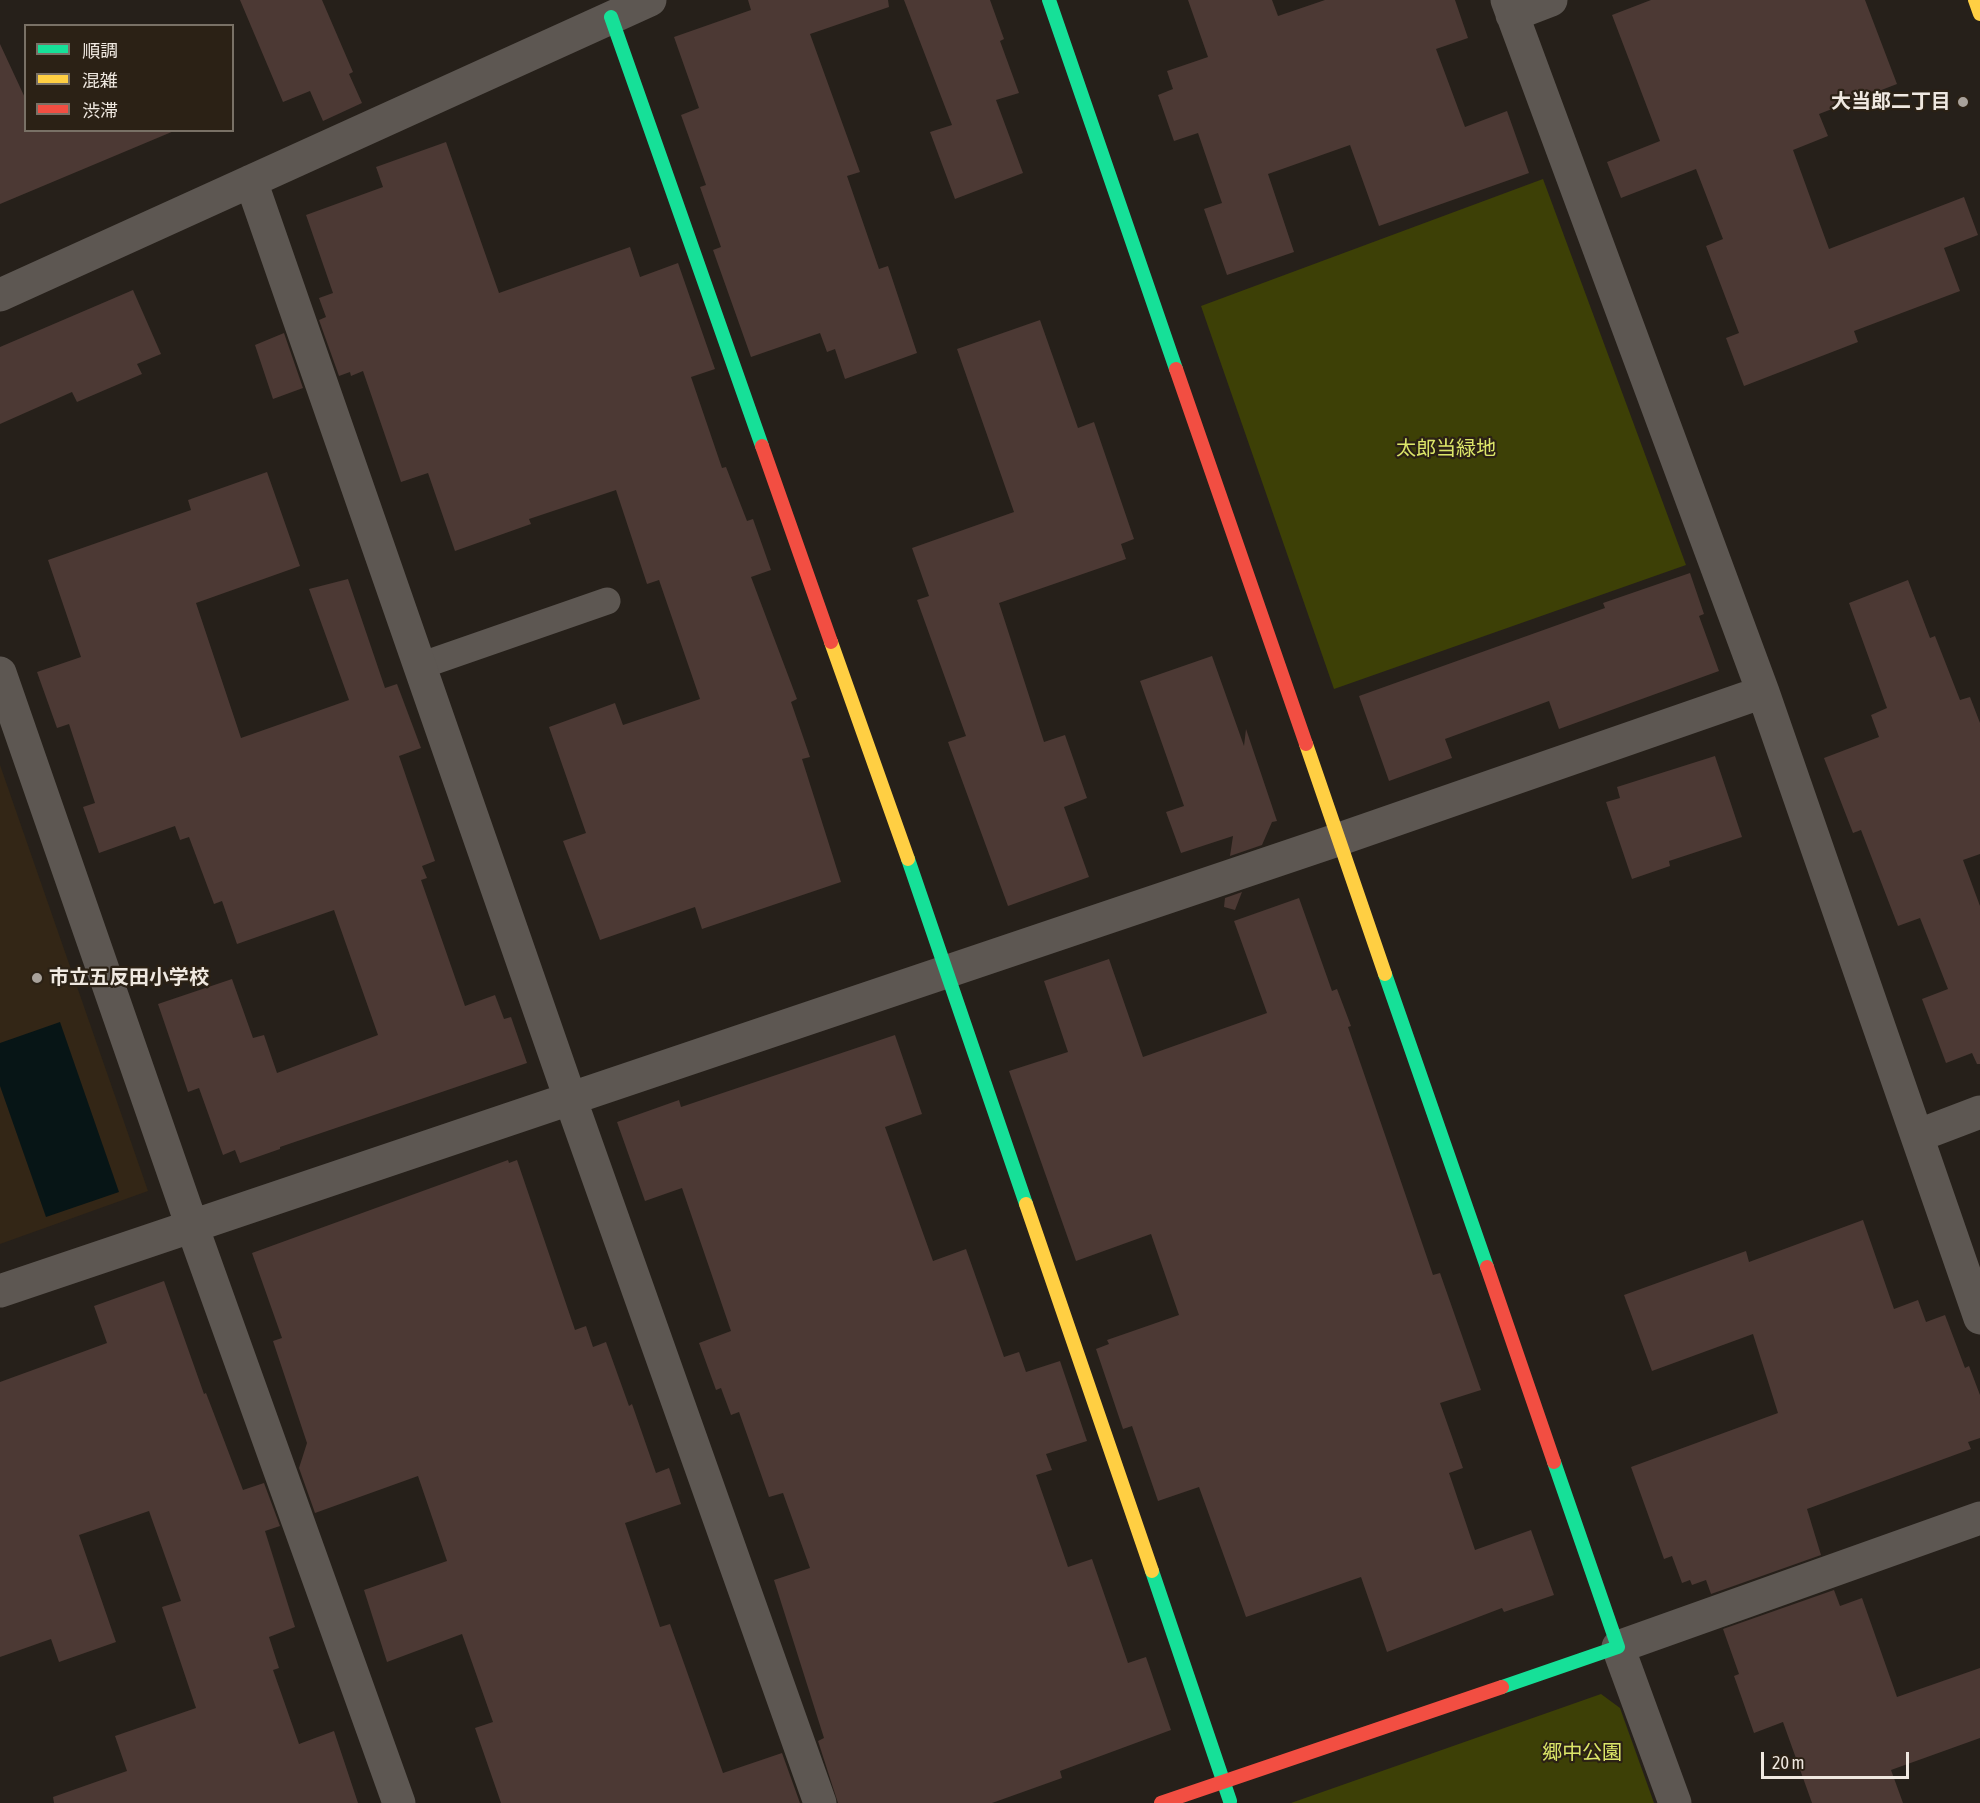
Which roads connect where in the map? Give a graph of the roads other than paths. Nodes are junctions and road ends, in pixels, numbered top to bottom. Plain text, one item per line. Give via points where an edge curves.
1 (650, 0) edge
2 (1049, 0) edge
3 (1551, 0) edge
4 (1975, 0) edge
5 (1510, 7) edge
6 (1980, 14) edge
7 (611, 17) junction
8 (250, 181) junction
9 (0, 294) edge
10 (607, 601) dead end
11 (420, 666) junction
12 (0, 673) edge
13 (1763, 692) junction
14 (1337, 840) junction
15 (946, 971) junction
16 (570, 1098) junction
17 (1980, 1112) edge
18 (1917, 1136) junction
19 (192, 1226) junction
20 (0, 1291) edge
21 (1980, 1318) edge
22 (1980, 1518) edge
23 (1618, 1647) junction
24 (1223, 1781) junction
25 (399, 1803) edge
26 (820, 1803) edge
27 (1161, 1803) edge
28 (1231, 1803) edge
29 (1675, 1803) edge

1 - 7 street
2 - 14 street
3 - 5 street
4 - 6 street
5 - 13 street
7 - 8 street
7 - 15 street
8 - 9 street
8 - 11 street
10 - 11 lane
11 - 16 street
12 - 19 street
13 - 14 street
13 - 18 street
14 - 15 street
14 - 23 street
15 - 16 street
15 - 24 street
16 - 19 street
16 - 26 street
17 - 18 street
18 - 21 street
19 - 20 street
19 - 25 street
22 - 23 street
23 - 24 street
23 - 29 street
24 - 27 street
24 - 28 street

